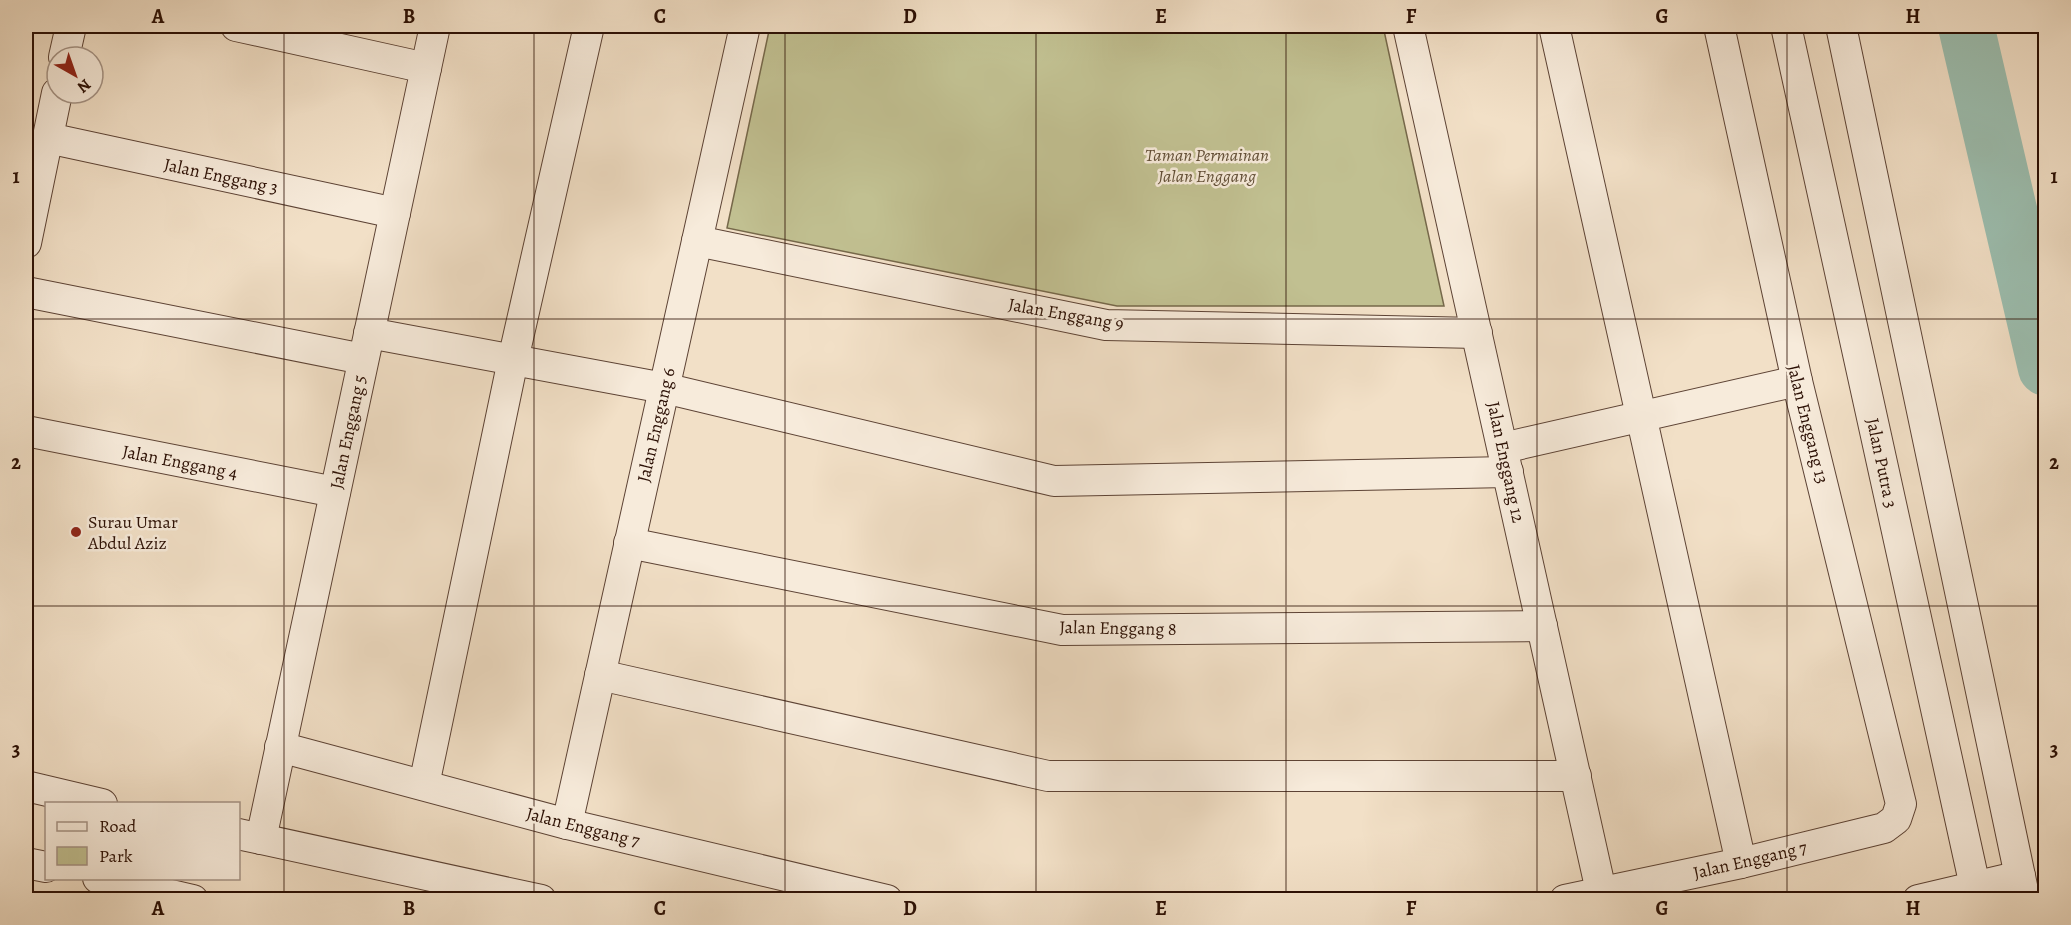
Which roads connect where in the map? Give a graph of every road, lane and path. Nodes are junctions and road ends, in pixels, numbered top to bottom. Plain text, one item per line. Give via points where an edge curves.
1 (71, 26) edge
2 (236, 26) edge
3 (435, 26) edge
4 (590, 26) edge
5 (745, 26) edge
6 (1408, 26) edge
7 (1554, 26) edge
8 (1719, 26) edge
9 (1786, 26) edge
10 (1841, 26) edge
11 (67, 45) edge
12 (426, 68) junction
13 (55, 105) edge
14 (48, 138) junction
15 (395, 213) junction
16 (697, 241) junction
17 (26, 243) edge
18 (26, 292) edge
19 (1477, 333) junction
20 (366, 346) junction
21 (513, 360) junction
22 (1797, 381) junction
23 (664, 388) junction
24 (1642, 417) junction
25 (26, 431) edge
26 (1505, 460) junction
27 (335, 492) junction
28 (629, 543) junction
29 (1542, 626) junction
30 (600, 675) junction
31 (280, 747) junction
32 (1576, 776) junction
33 (424, 785) junction
34 (26, 786) edge
35 (94, 802) edge
36 (1896, 819) joint
37 (567, 824) junction
38 (250, 836) edge
39 (26, 862) edge
40 (1741, 863) junction
41 (45, 867) edge
42 (103, 880) edge
43 (2023, 888) edge
44 (443, 890) edge
45 (1976, 893) edge
46 (1602, 896) edge
47 (193, 900) edge
48 (541, 900) edge
49 (887, 900) edge
50 (1565, 900) edge
51 (1917, 900) edge

1 - 11 street
2 - 12 street
3 - 12 street, Jalan Enggang 5
4 - 21 street
5 - 16 street, Jalan Enggang 6
6 - 19 street, Jalan Enggang 12
7 - 24 street
8 - 22 street, Jalan Enggang 13
9 - 45 street, Jalan Putra 3
10 - 43 street
12 - 15 street, Jalan Enggang 5
13 - 14 street
14 - 15 street, Jalan Enggang 3
14 - 17 street
15 - 20 street, Jalan Enggang 5
16 - 19 street, Jalan Enggang 9 via 1106,325
16 - 23 street, Jalan Enggang 6
18 - 20 street
19 - 26 street, Jalan Enggang 12
20 - 21 street
20 - 27 street, Jalan Enggang 5
21 - 23 street
21 - 33 street
22 - 24 street
22 - 36 street, Jalan Enggang 13 via 1897,785 1901,804
23 - 26 street via 1054,481
23 - 28 street, Jalan Enggang 6
24 - 26 street
24 - 40 street
25 - 27 street, Jalan Enggang 4
26 - 29 street, Jalan Enggang 12
27 - 31 street, Jalan Enggang 5
28 - 29 street, Jalan Enggang 8 via 1062,630
28 - 30 street, Jalan Enggang 6
29 - 32 street, Jalan Enggang 12
30 - 32 street via 1048,776
30 - 37 street, Jalan Enggang 6
31 - 33 street, Jalan Enggang 7
31 - 38 street, Jalan Enggang 5
32 - 46 street, Jalan Enggang 12
33 - 37 street, Jalan Enggang 7
34 - 35 street
36 - 40 street, Jalan Enggang 7 via 1884,828
37 - 49 street, Jalan Enggang 7
38 - 44 street
39 - 41 street
40 - 46 street, Jalan Enggang 7
42 - 47 street
43 - 45 street
44 - 48 street
45 - 51 street
46 - 50 street, Jalan Enggang 7

